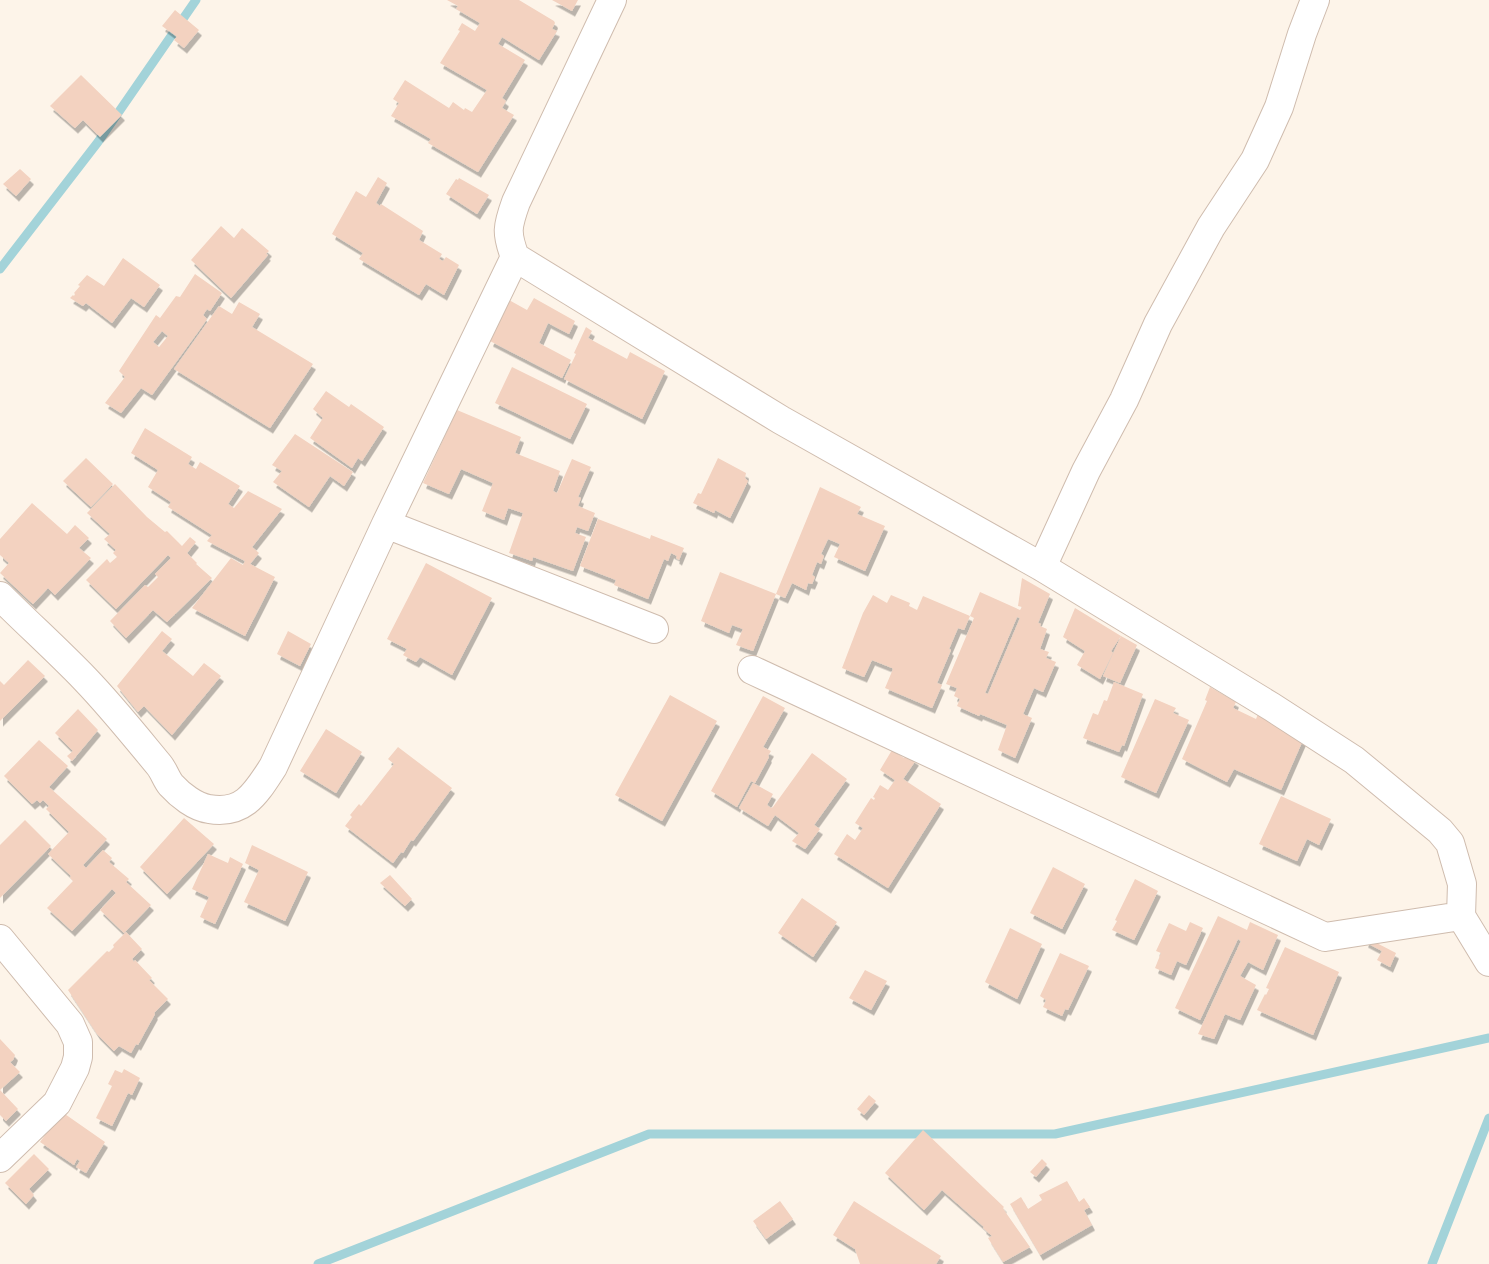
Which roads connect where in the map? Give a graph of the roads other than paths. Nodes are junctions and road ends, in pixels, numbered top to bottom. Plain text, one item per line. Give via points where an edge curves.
1 (612, 0) edge
2 (1315, 0) edge
3 (515, 258) junction
4 (386, 524) junction
5 (1042, 567) junction
6 (0, 596) edge
7 (654, 629) dead end
8 (752, 670) dead end
9 (1461, 916) junction
10 (0, 939) edge
11 (1489, 962) edge
12 (0, 1158) edge

1 - 3 street via 516,202 508,238
2 - 5 street via 1279,107 1255,160 1211,227 1158,324
3 - 4 street
3 - 5 street via 781,420
4 - 6 street via 273,767 255,794 240,806 226,811 206,809 190,802 171,785 164,771 85,679
4 - 7 street
5 - 9 street via 1354,760 1440,831 1450,843 1462,884
8 - 9 street via 1325,938
9 - 11 street
10 - 12 street via 70,1024 78,1042 75,1068 57,1103

